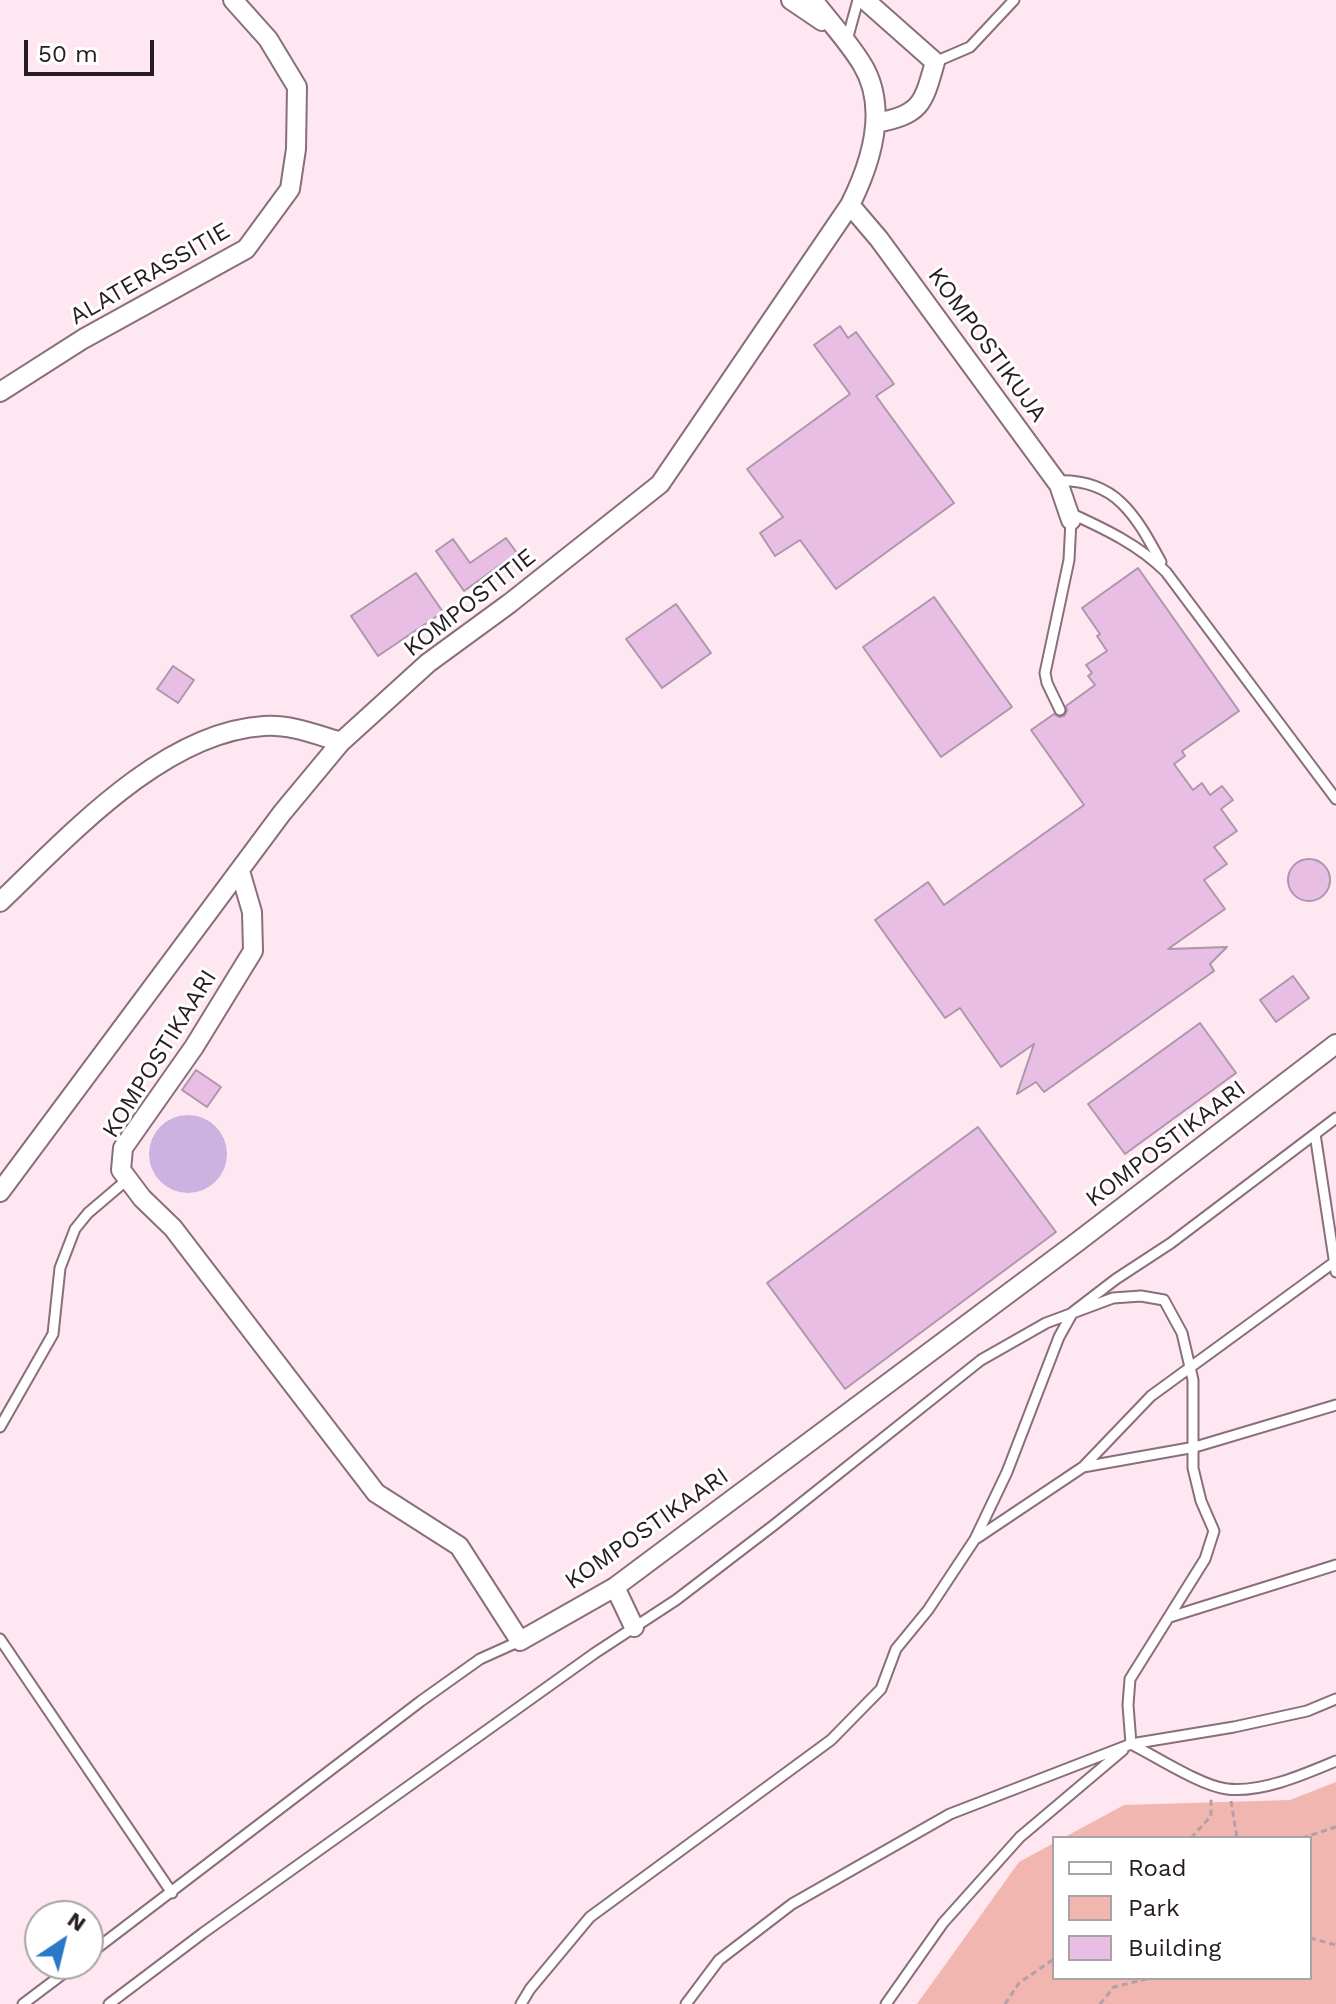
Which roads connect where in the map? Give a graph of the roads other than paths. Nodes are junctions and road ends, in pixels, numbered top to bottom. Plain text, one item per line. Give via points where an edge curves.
1 (233, 0) edge
2 (791, 0) edge
3 (813, 0) edge
4 (858, 0) edge
5 (865, 0) edge
6 (1014, 0) edge
7 (841, 37) junction
8 (935, 62) junction
9 (876, 123) junction
10 (850, 205) junction
11 (0, 392) edge
12 (1056, 481) junction
13 (1071, 516) junction
14 (1166, 572) junction
15 (1060, 710) dead end
16 (341, 742) junction
17 (1336, 799) edge
18 (240, 871) junction
19 (0, 902) edge
20 (1336, 1044) edge
21 (1336, 1118) edge
22 (1315, 1134) junction
23 (128, 1179) junction
24 (0, 1192) edge
25 (1335, 1265) edge
26 (1073, 1312) junction
27 (1190, 1366) junction
28 (1336, 1405) edge
29 (0, 1427) edge
30 (1195, 1447) junction
31 (1083, 1467) junction
32 (975, 1539) junction
33 (1336, 1565) edge
34 (615, 1587) junction
35 (1170, 1617) junction
36 (634, 1627) junction
37 (0, 1639) edge
38 (520, 1641) junction
39 (1336, 1699) edge
40 (1131, 1744) junction
41 (1336, 1761) edge
42 (172, 1893) junction
43 (104, 1943) edge
44 (55, 1980) edge
45 (23, 2004) edge
46 (109, 2004) edge
47 (521, 2004) edge
48 (686, 2004) edge
49 (886, 2004) edge

1 - 11 street, ALATERASSITIE via 268,39 297,87 290,189 246,249 83,339
2 - 7 street, KOMPOSTITIE
3 - 7 street, KOMPOSTITIE
4 - 7 lane
5 - 8 street
6 - 8 lane via 970,47
7 - 9 street, KOMPOSTITIE via 863,65
8 - 9 street via 926,94 915,109 902,118
9 - 10 street, KOMPOSTITIE via 865,175
10 - 12 street, KOMPOSTIKUJA
10 - 16 street, KOMPOSTITIE via 660,484 428,663
12 - 13 street, KOMPOSTIKUJA
12 - 14 lane via 1089,484 1123,502
13 - 14 lane via 1126,540
13 - 15 lane via 1069,560 1045,673
14 - 17 lane
16 - 18 street, KOMPOSTITIE
16 - 19 street via 266,725 216,734 98,807
18 - 23 street, KOMPOSTIKAARI via 252,912 253,951 123,1148 121,1170
18 - 24 street, KOMPOSTITIE
20 - 34 street, KOMPOSTIKAARI
21 - 22 lane
22 - 25 lane
22 - 26 lane
23 - 29 lane via 75,1229 60,1268 53,1334
23 - 38 street via 173,1228 376,1493 459,1546
25 - 27 lane
26 - 27 lane via 1113,1298 1164,1300 1182,1333
26 - 32 lane
26 - 36 lane via 981,1360 774,1525
27 - 30 lane
27 - 31 lane via 1151,1396
28 - 30 lane
30 - 31 lane
30 - 35 lane via 1193,1468 1214,1531 1205,1559
31 - 32 lane
32 - 47 lane via 896,1649 881,1689 831,1740 590,1917
33 - 35 lane
34 - 36 street
34 - 38 street, KOMPOSTIKAARI
35 - 40 lane via 1130,1679
36 - 46 lane
37 - 42 lane
38 - 42 lane via 480,1659 421,1701
39 - 40 lane via 1307,1711
40 - 41 lane via 1229,1789 1288,1782
40 - 48 lane via 950,1814 792,1904 719,1960
40 - 49 lane via 1020,1837 943,1923
42 - 43 lane
44 - 45 lane

